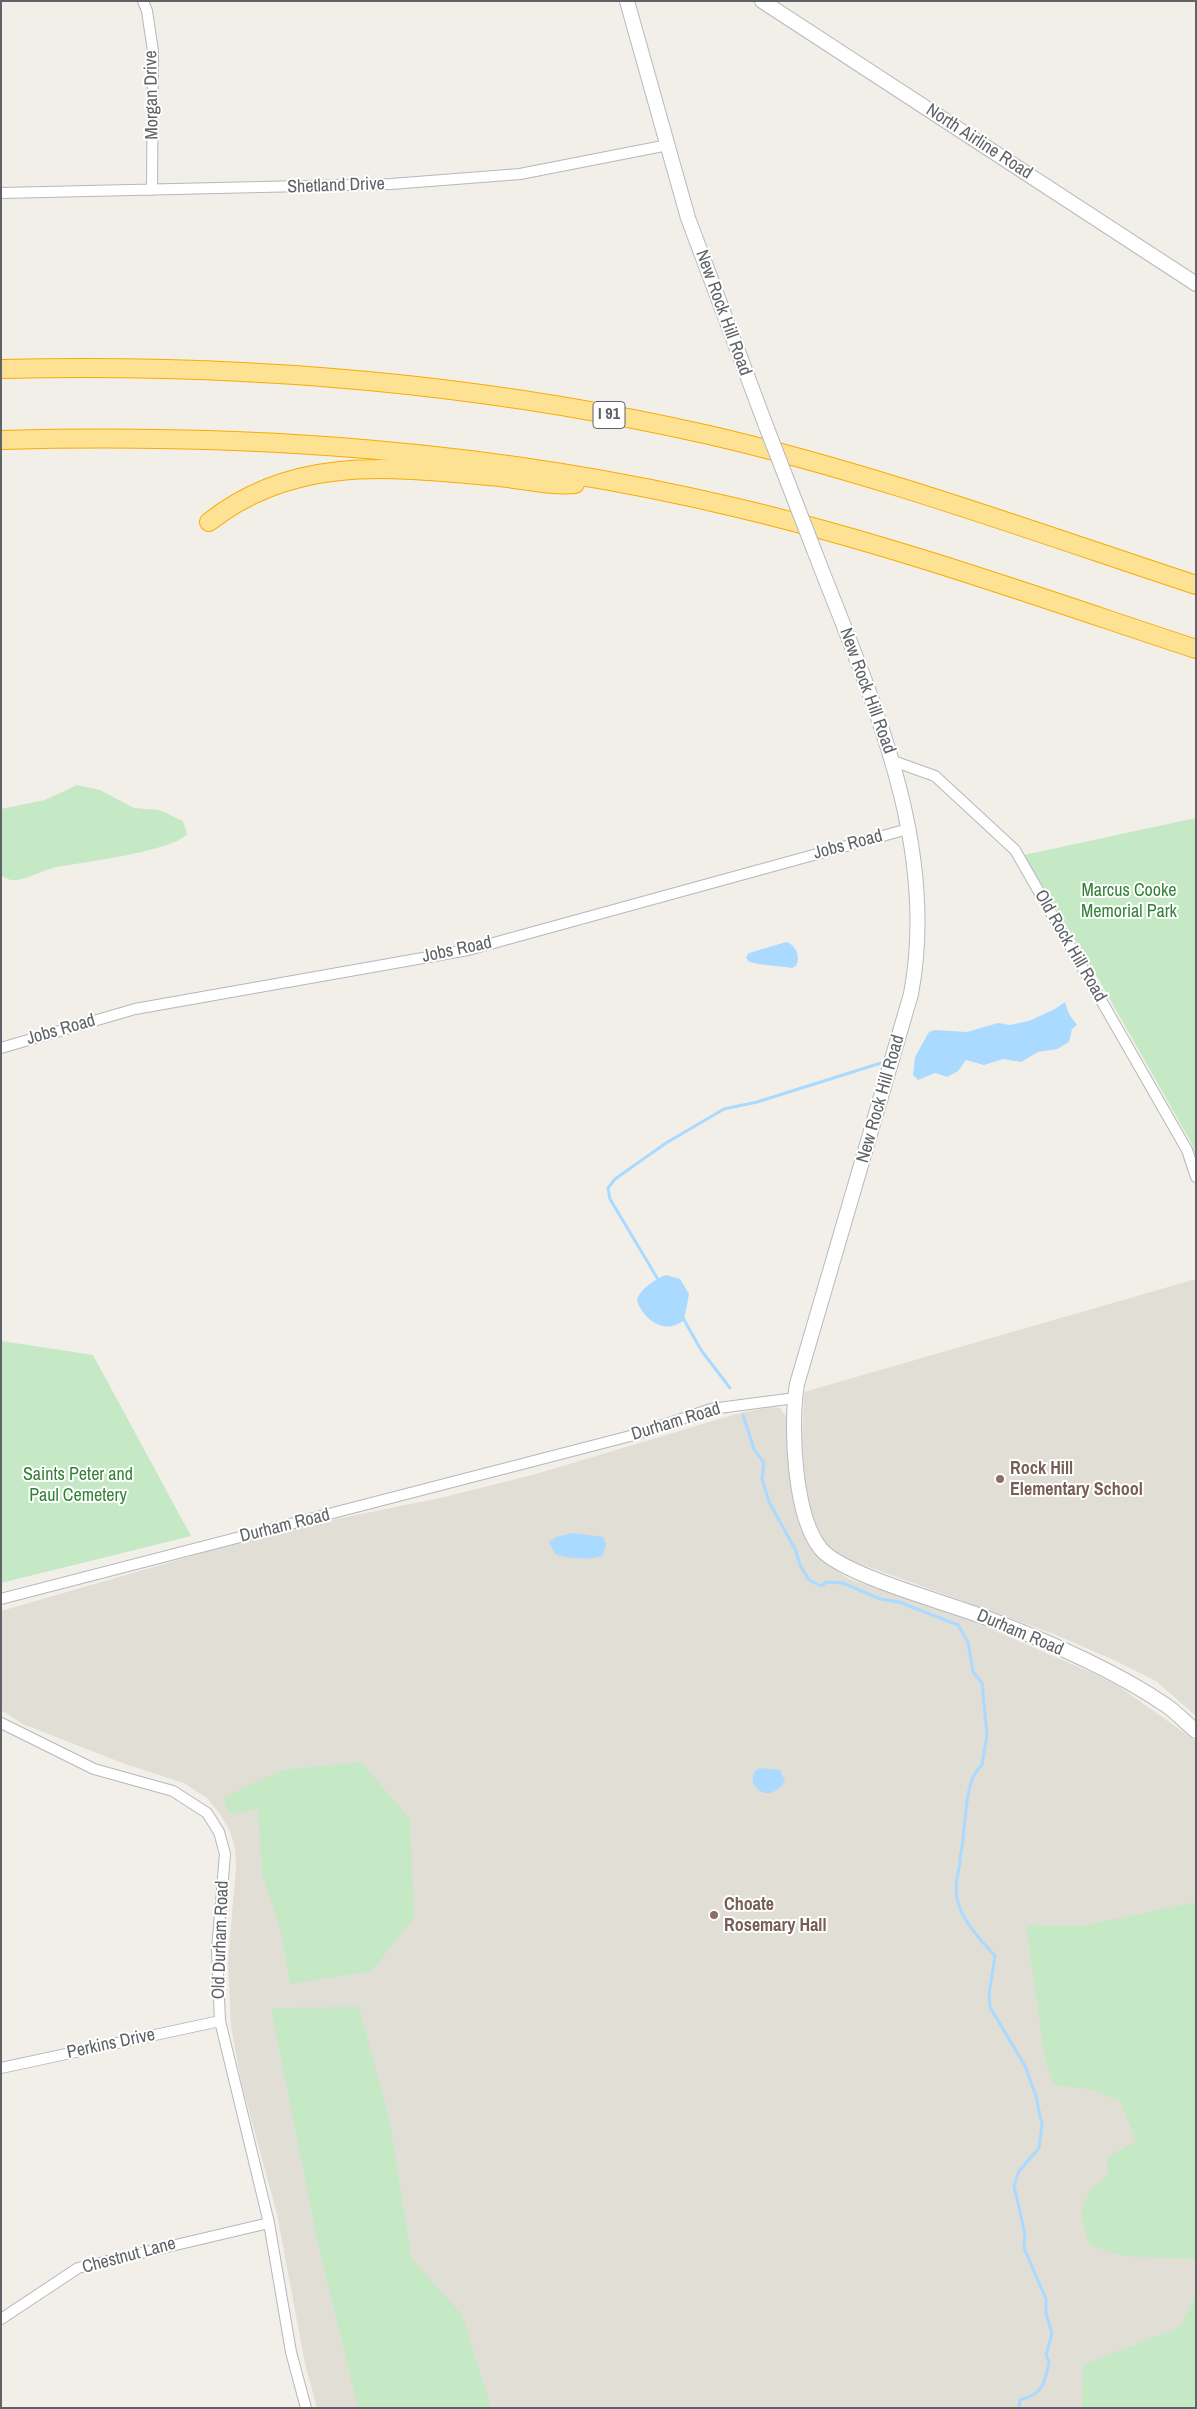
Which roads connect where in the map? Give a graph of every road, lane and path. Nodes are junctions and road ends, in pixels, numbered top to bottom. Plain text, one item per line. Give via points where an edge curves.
1 (143, 1) edge
2 (627, 1) edge
3 (762, 1) edge
4 (668, 144) junction
5 (152, 190) junction
6 (1, 193) edge
7 (1196, 284) edge
8 (1, 370) edge
9 (1, 440) edge
10 (600, 480) junction
11 (209, 522) dead end
12 (1196, 585) edge
13 (1196, 648) edge
14 (893, 761) junction
15 (908, 829) junction
16 (1, 1048) edge
17 (1196, 1177) edge
18 (795, 1398) junction
19 (1, 1599) edge
20 (1, 1723) edge
21 (1196, 1731) edge
22 (220, 2021) junction
23 (1, 2068) edge
24 (268, 2223) junction
25 (1, 2319) edge
26 (306, 2408) edge

1 - 5 street, Morgan Drive via 153,51
2 - 4 main road, New Rock Hill Road
3 - 7 main road, North Airline Road
4 - 5 street, Shetland Drive via 520,174 390,184
4 - 14 main road, New Rock Hill Road, bridge via 702,257
5 - 6 street, Shetland Drive
8 - 12 highway, I 91 via 158,369 328,376 436,387 562,406 686,430 817,463
9 - 10 highway via 163,437 303,443 448,456
10 - 11 highway via 561,484 415,471 335,470 270,486 242,499
10 - 13 highway via 737,508 845,536
14 - 15 main road, New Rock Hill Road
14 - 17 street, Old Rock Hill Road via 935,776 1016,850 1187,1150
15 - 16 street, Jobs Road via 468,950 134,1009
15 - 18 main road, New Rock Hill Road via 917,923 917,953 911,994
18 - 19 street, Durham Road via 711,1409 634,1435
18 - 21 main road, Durham Road via 796,1458 801,1499 807,1528 822,1551 849,1569 984,1616 1046,1642 1168,1706
20 - 22 street, Old Durham Road via 94,1769 173,1791 207,1813 219,1832 224,1854 218,1950
22 - 23 street, Perkins Drive
22 - 24 street, Old Durham Road
24 - 25 street, Chestnut Lane via 78,2268
24 - 26 street, Old Durham Road via 291,2352

